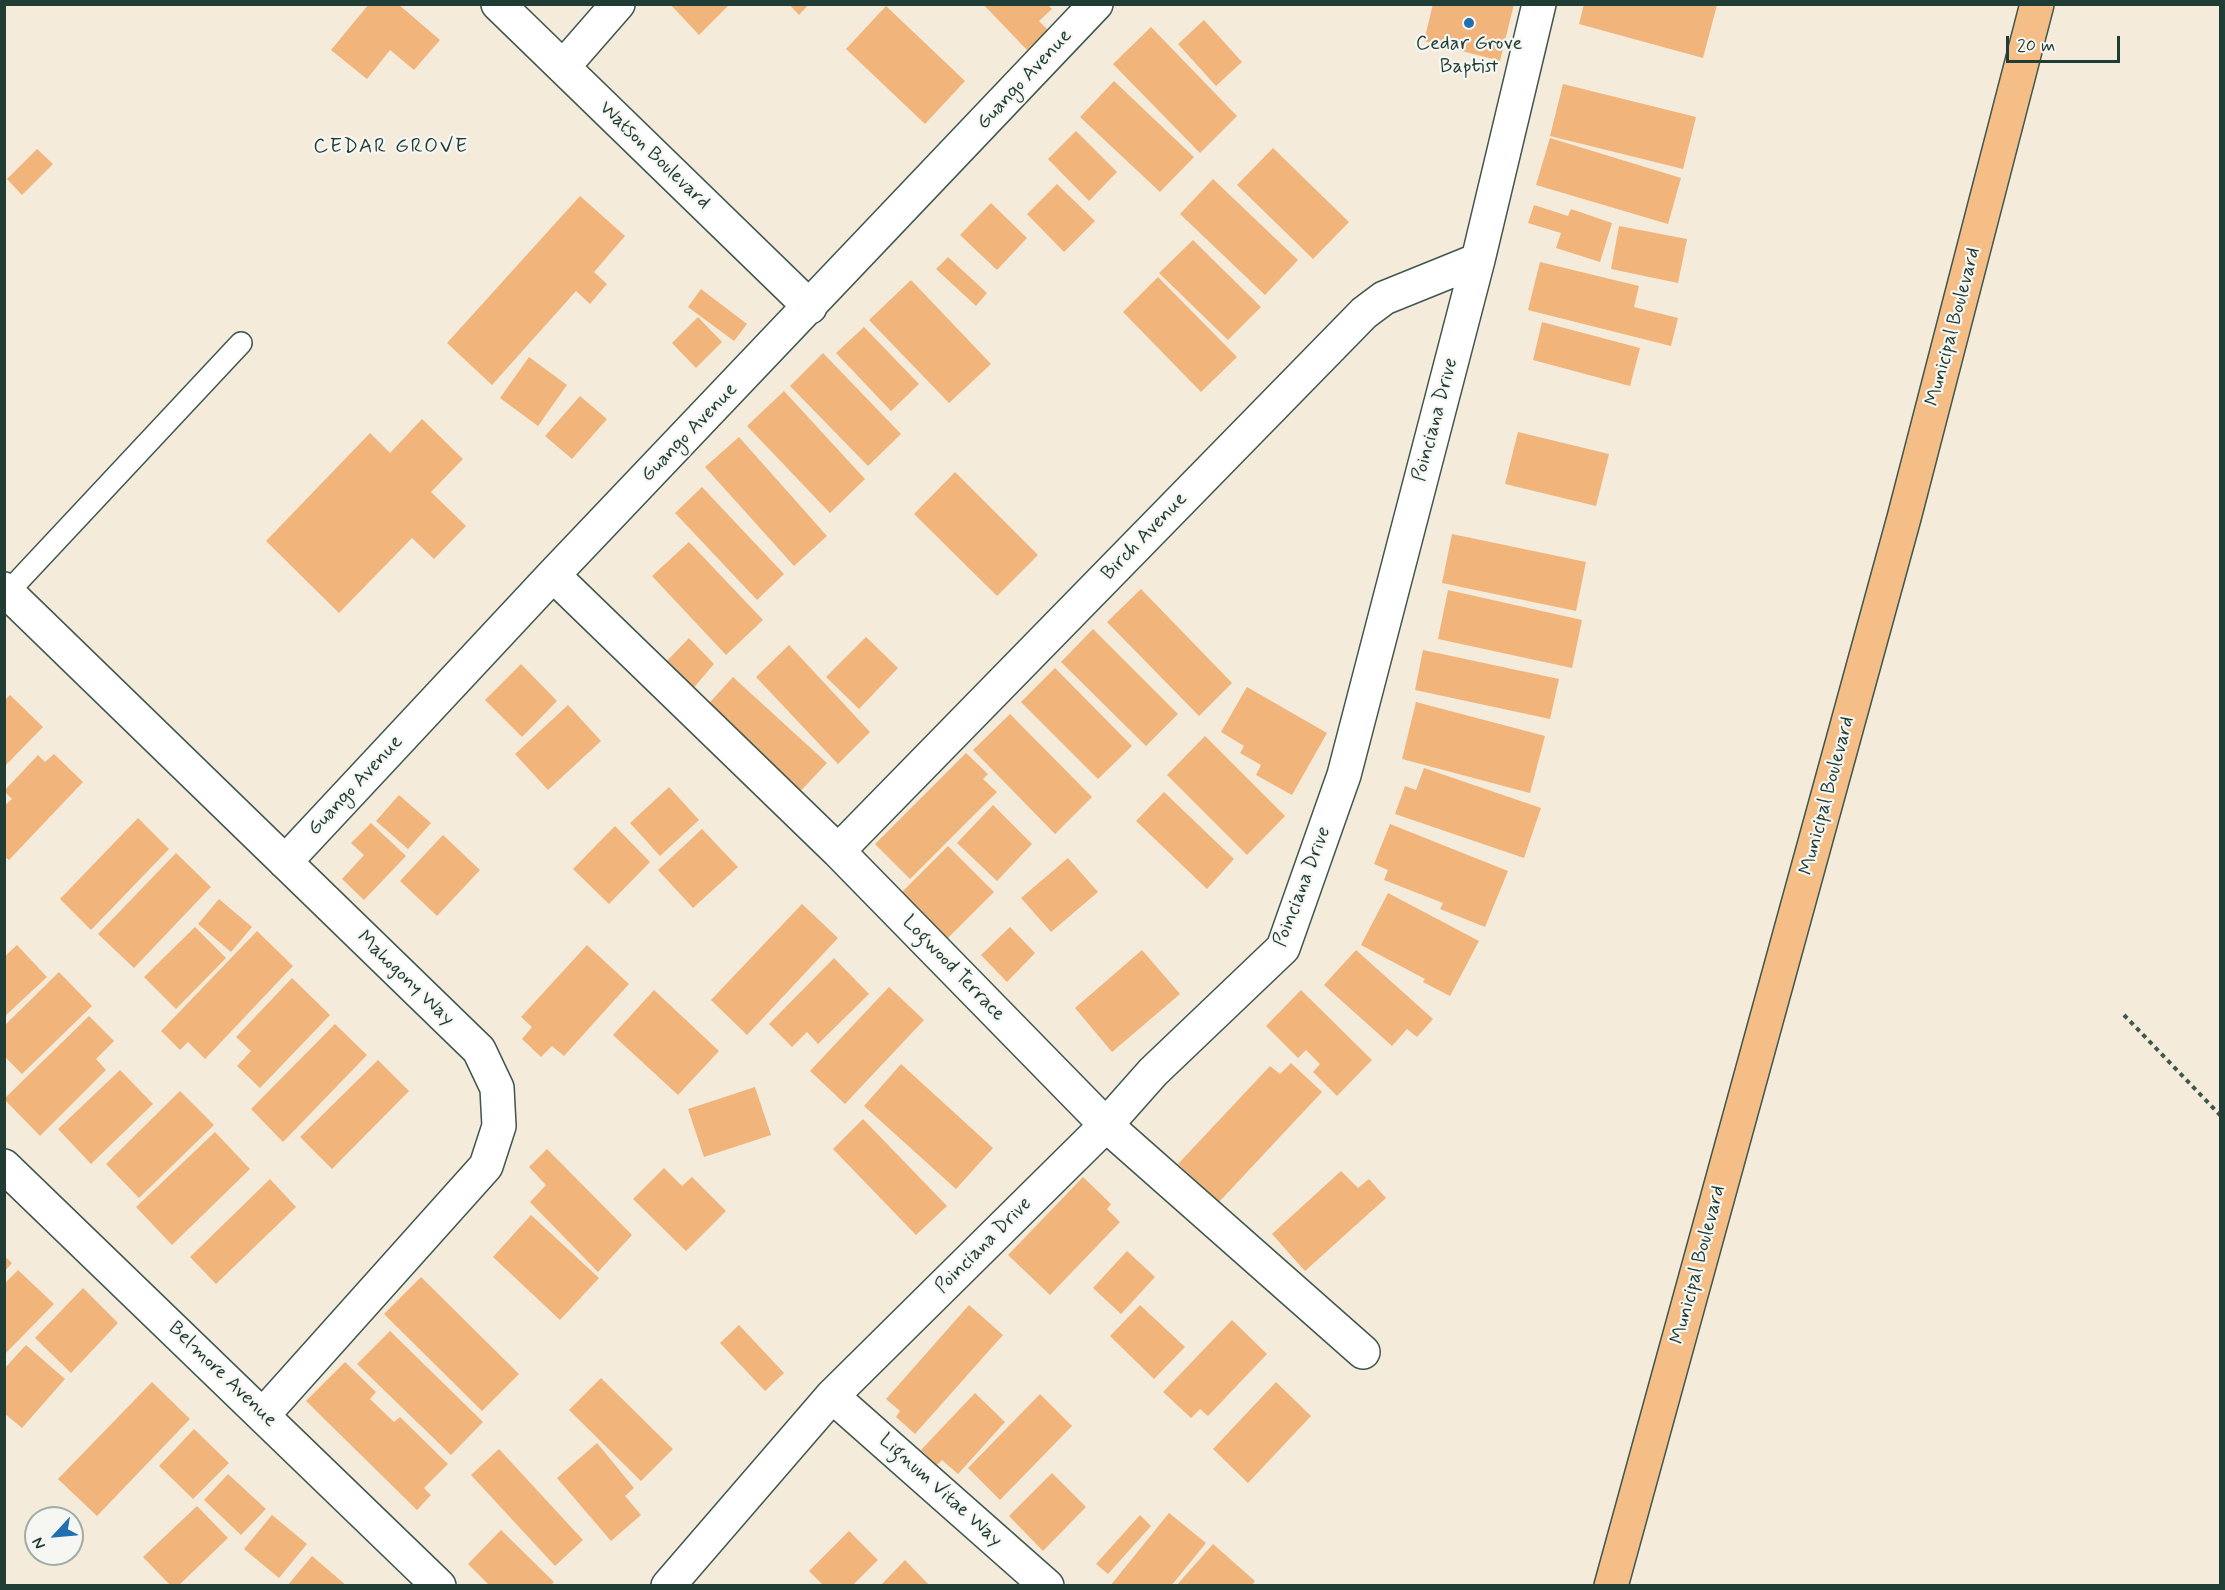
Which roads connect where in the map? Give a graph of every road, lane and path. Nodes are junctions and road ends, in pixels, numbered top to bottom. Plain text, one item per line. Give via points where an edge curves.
1 (498, 4) edge
2 (618, 4) edge
3 (1096, 4) edge
4 (1539, 4) edge
5 (2037, 4) edge
6 (563, 68) junction
7 (1478, 260) junction
8 (810, 307) junction
9 (241, 343) dead end
10 (553, 575) junction
11 (6, 590) edge
12 (838, 850) junction
13 (285, 862) junction
14 (2124, 1015) dead end
15 (2220, 1115) edge
16 (1106, 1125) junction
17 (4, 1166) edge
18 (1363, 1352) dead end
19 (832, 1396) junction
20 (263, 1415) junction
21 (439, 1586) edge
22 (668, 1586) edge
23 (1047, 1586) edge
24 (1611, 1586) edge

1 - 6 street, Watson Boulevard
2 - 6 street
3 - 8 street, Guango Avenue
4 - 7 street, Poinciana Drive
5 - 24 main road, Municipal Boulevard via 1904,518
6 - 8 street, Watson Boulevard
7 - 12 street, Birch Avenue via 1384,298 1364,313
7 - 16 street, Poinciana Drive via 1344,775 1283,948 1153,1072
8 - 10 street, Guango Avenue
9 - 11 lane
10 - 12 street, Logwood Terrace
10 - 13 street, Guango Avenue
11 - 13 street, Mahogony Way
12 - 16 street, Logwood Terrace
13 - 20 street, Mahogony Way via 479,1050 497,1088 498,1126 486,1166
14 - 15 path
16 - 18 street, Logwood Terrace
16 - 19 street, Poinciana Drive
17 - 20 street, Belmore Avenue
19 - 22 street, Poinciana Drive
19 - 23 street, Lignum Vitae Way
20 - 21 street, Belmore Avenue

